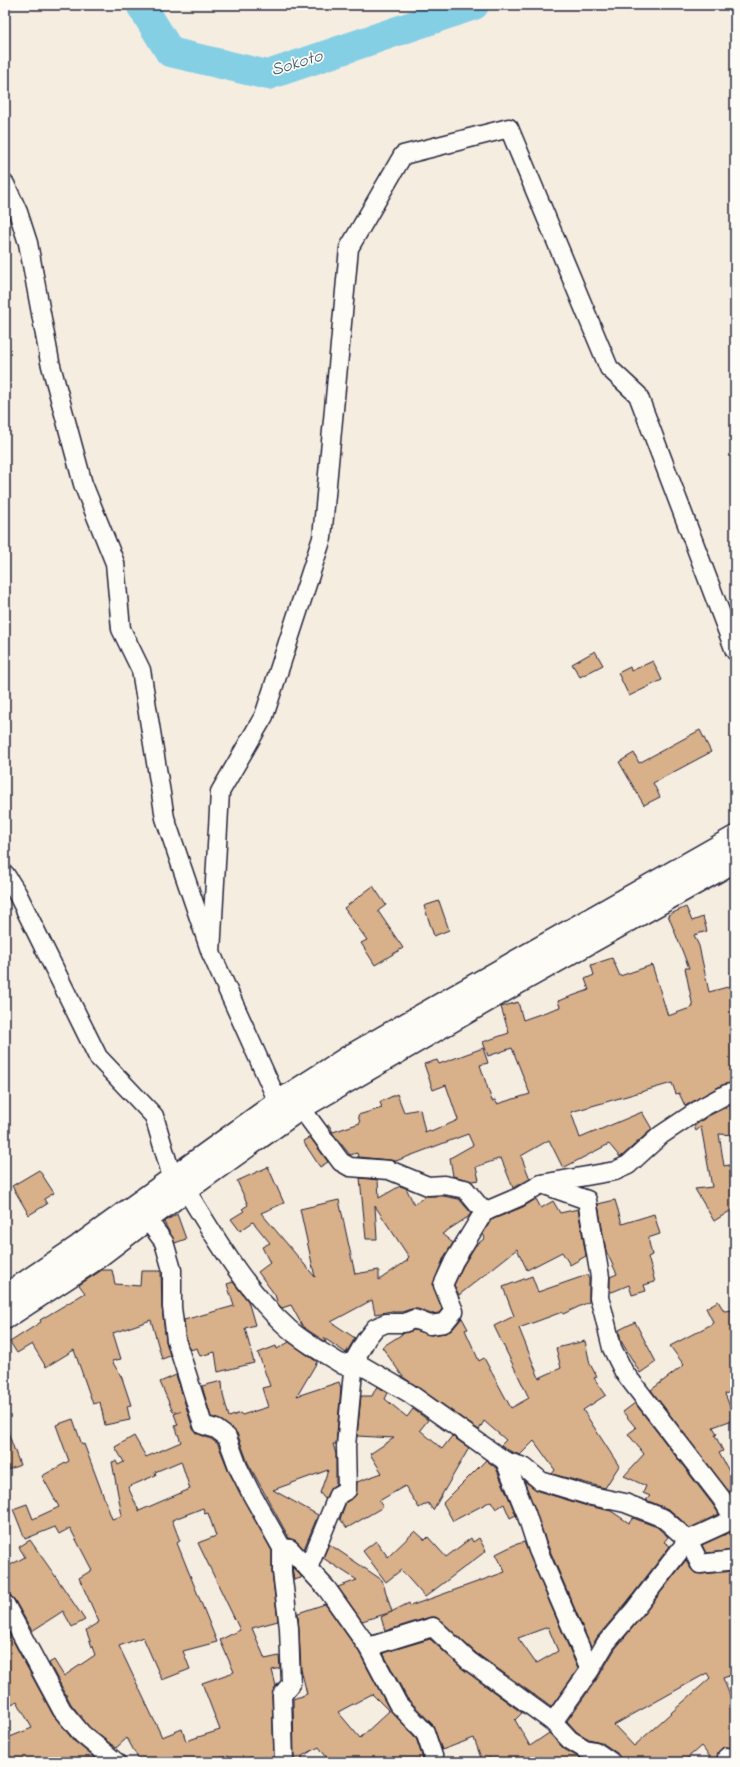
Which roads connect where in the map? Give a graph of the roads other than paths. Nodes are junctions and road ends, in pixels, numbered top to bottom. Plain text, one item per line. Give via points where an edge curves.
1 (5, 184) edge
2 (735, 651) edge
3 (735, 837) edge
4 (735, 861) edge
5 (5, 874) edge
6 (211, 953) junction
7 (735, 1092) edge
8 (278, 1102) junction
9 (301, 1108) junction
10 (179, 1183) junction
11 (541, 1184) junction
12 (484, 1212) junction
13 (147, 1219) junction
14 (5, 1296) edge
15 (5, 1318) edge
16 (354, 1361) junction
17 (504, 1461) junction
18 (688, 1540) junction
19 (282, 1548) junction
20 (735, 1560) edge
21 (308, 1568) junction
22 (5, 1604) edge
23 (368, 1647) junction
24 (590, 1670) junction
25 (553, 1722) junction
26 (116, 1762) edge
27 (284, 1762) edge
28 (435, 1762) edge
29 (611, 1762) edge

1 - 6 street via 28,243 50,362 83,484 115,563 121,629 141,670 166,818
2 - 6 street via 638,395 609,368 509,128 403,154 349,248 322,538 264,716 220,792
3 - 8 main road via 357,1052
4 - 9 main road
5 - 10 street via 17,893 98,1057 154,1116
6 - 8 street
7 - 11 street via 703,1107 661,1135 628,1165 615,1171
8 - 10 main road
9 - 10 main road
9 - 12 street via 341,1162 350,1167 390,1170 428,1186 444,1185 465,1189
10 - 13 main road
10 - 14 main road
10 - 16 street via 256,1297 290,1330 343,1366
11 - 12 street
11 - 18 street via 587,1200 600,1277 599,1298 612,1348 624,1372 722,1499 734,1519
12 - 16 street via 454,1261 443,1285 454,1311 444,1322 430,1324 414,1320 386,1323 375,1328
13 - 15 main road via 91,1262
13 - 19 street via 164,1242 172,1270 172,1307 176,1340 203,1425 227,1437 238,1467
16 - 17 street via 409,1393
16 - 21 street via 346,1446 347,1490 338,1495
17 - 18 street via 524,1467 541,1481 625,1503 662,1518
17 - 24 street via 538,1550
18 - 20 street via 700,1564
18 - 24 street via 606,1643
19 - 21 street via 290,1548
19 - 27 street via 292,1684 282,1695
21 - 23 street via 327,1589
22 - 26 street via 62,1710 82,1734
23 - 25 street via 434,1627 469,1661
23 - 28 street via 398,1704 425,1732
24 - 25 street
25 - 29 street via 570,1740

